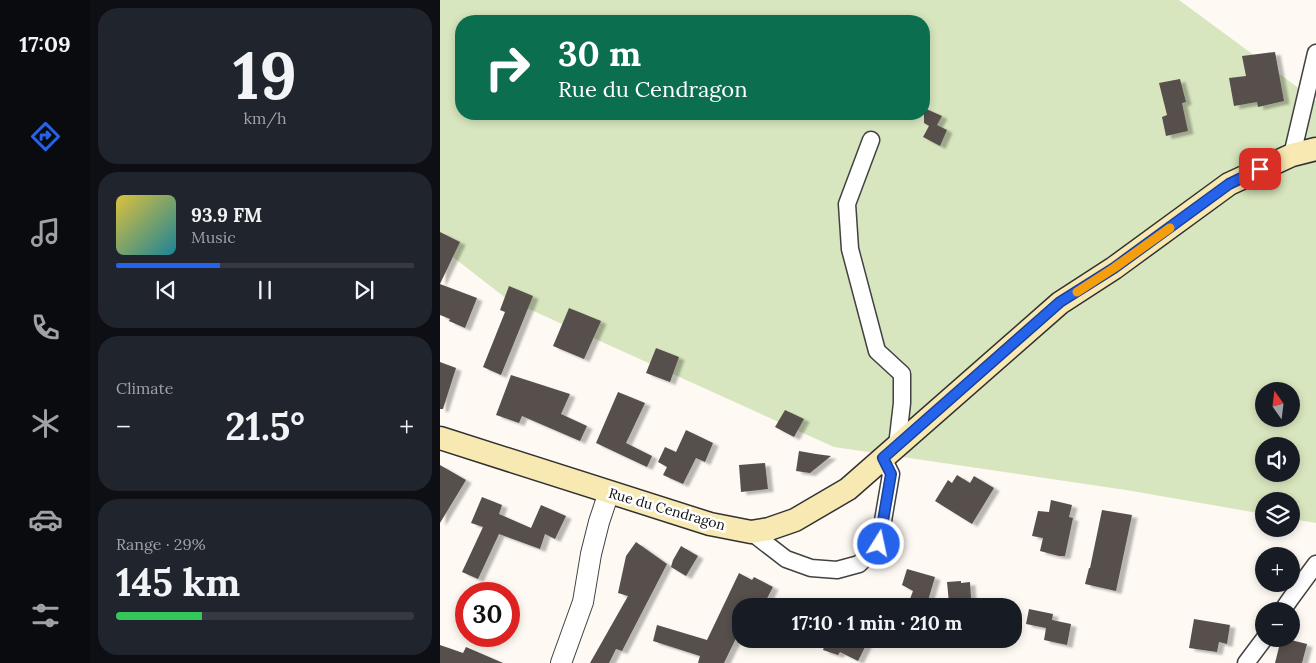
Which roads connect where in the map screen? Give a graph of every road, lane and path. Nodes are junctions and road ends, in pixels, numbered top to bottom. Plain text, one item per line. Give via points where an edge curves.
1 (1316, 53) edge
2 (871, 140) dead end
3 (1316, 149) edge
4 (1292, 155) junction
5 (440, 438) edge
6 (890, 452) junction
7 (609, 492) junction
8 (751, 532) junction
9 (1316, 564) edge
10 (1288, 602) edge
11 (1258, 647) edge
12 (562, 663) edge
13 (1246, 663) edge

1 - 4 street
2 - 6 street via 847,204 850,249 877,351 902,374 902,403
3 - 4 main road, Rue du Cendragon
4 - 6 main road, Rue du Cendragon via 1229,184 1114,268 1060,302
5 - 7 main road, Rue du Cendragon
6 - 8 main road, Rue du Cendragon via 848,489 795,520
6 - 8 street via 891,474 879,544 859,564 837,570 811,568 786,559
7 - 8 main road, Rue du Cendragon via 710,524
7 - 12 street via 591,554 583,602
9 - 10 street
11 - 13 street

